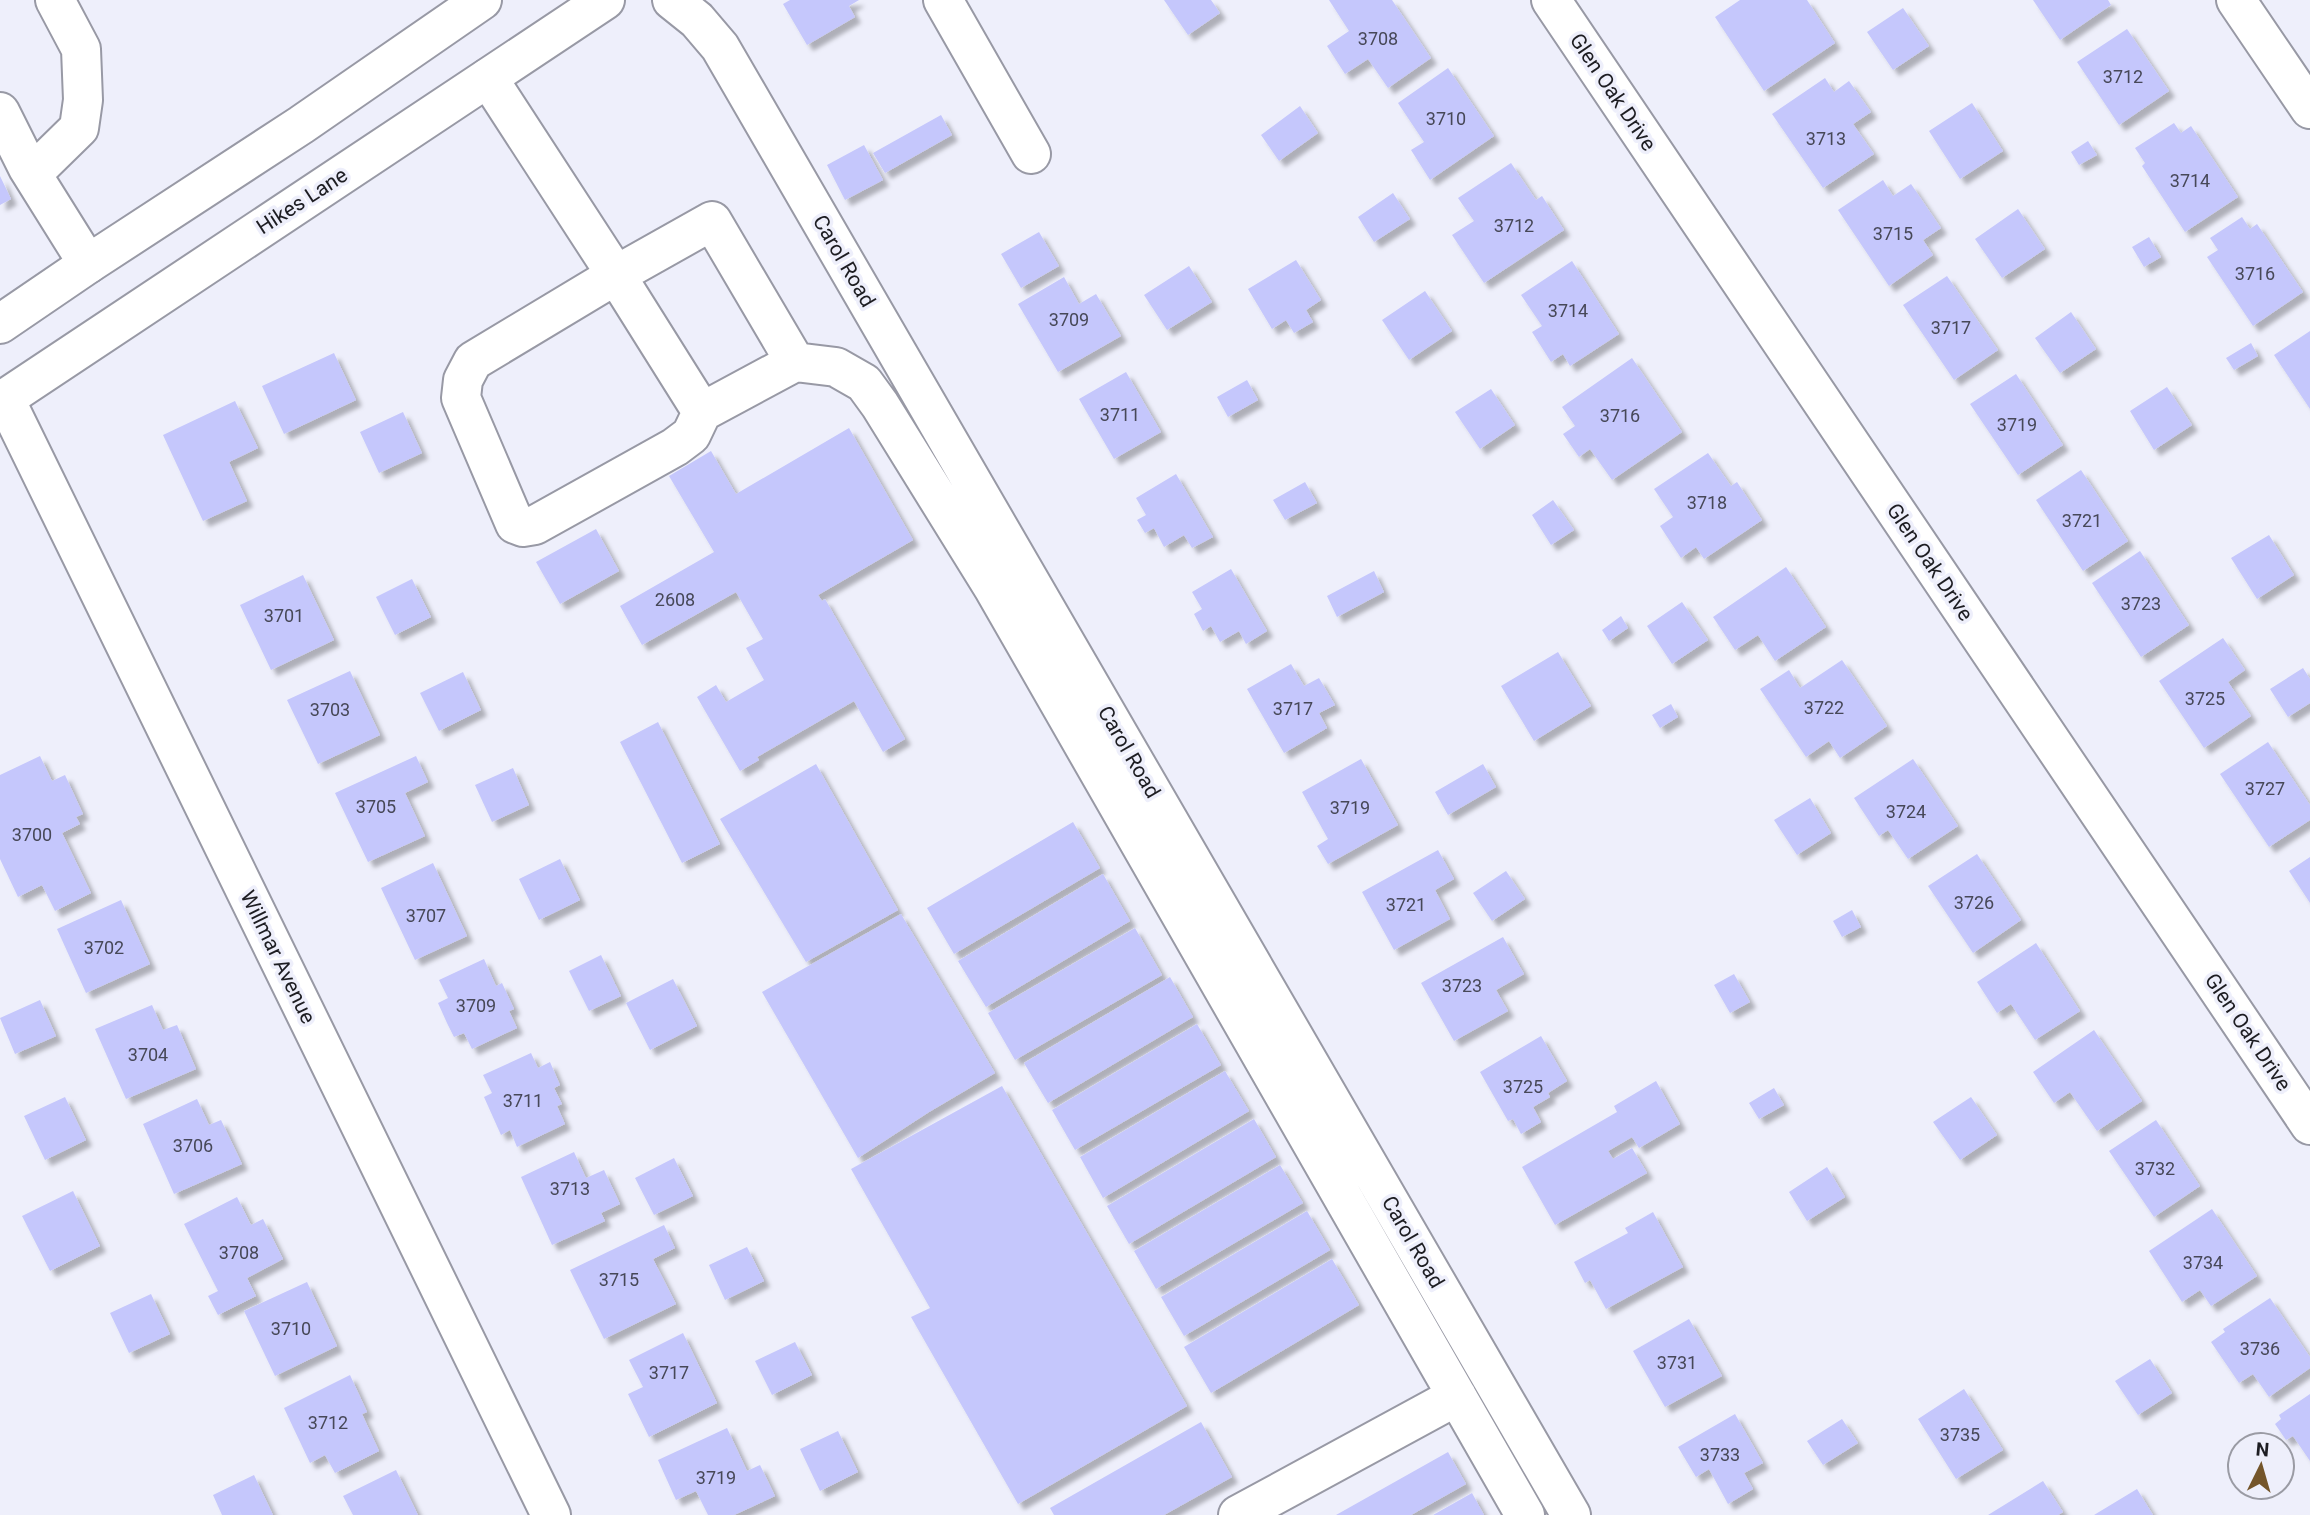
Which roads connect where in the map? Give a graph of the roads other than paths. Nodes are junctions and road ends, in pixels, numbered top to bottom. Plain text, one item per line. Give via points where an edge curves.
1 (55, 0) edge
2 (482, 0) edge
3 (605, 0) edge
4 (672, 0) edge
5 (943, 0) edge
6 (1551, 0) edge
7 (2236, 0) edge
8 (488, 78) junction
9 (2310, 109) edge
10 (0, 112) edge
11 (1031, 154) dead end
12 (32, 174) junction
13 (88, 264) junction
14 (616, 275) junction
15 (0, 324) edge
16 (795, 362) junction
17 (2, 401) edge
18 (702, 412) junction
19 (2310, 1125) edge
20 (1457, 1396) junction
21 (551, 1515) edge
22 (1238, 1515) edge
23 (1525, 1515) edge
24 (1571, 1515) edge

1 - 12 street via 81,49 83,100 79,128
2 - 13 street
3 - 8 street, Hikes Lane
4 - 24 street, Carol Road via 698,20 720,47
5 - 11 street
6 - 19 street, Glen Oak Drive
7 - 9 street
8 - 14 street
8 - 17 street, Hikes Lane
10 - 12 street
12 - 13 street
13 - 15 street
14 - 16 street via 712,221
14 - 18 street
14 - 18 street via 473,361 463,380 461,398 514,524 535,525 675,447 691,435
16 - 18 street
16 - 20 street via 836,367 864,383 880,405 994,589
17 - 21 street, Willmar Avenue
20 - 22 street
20 - 23 street

